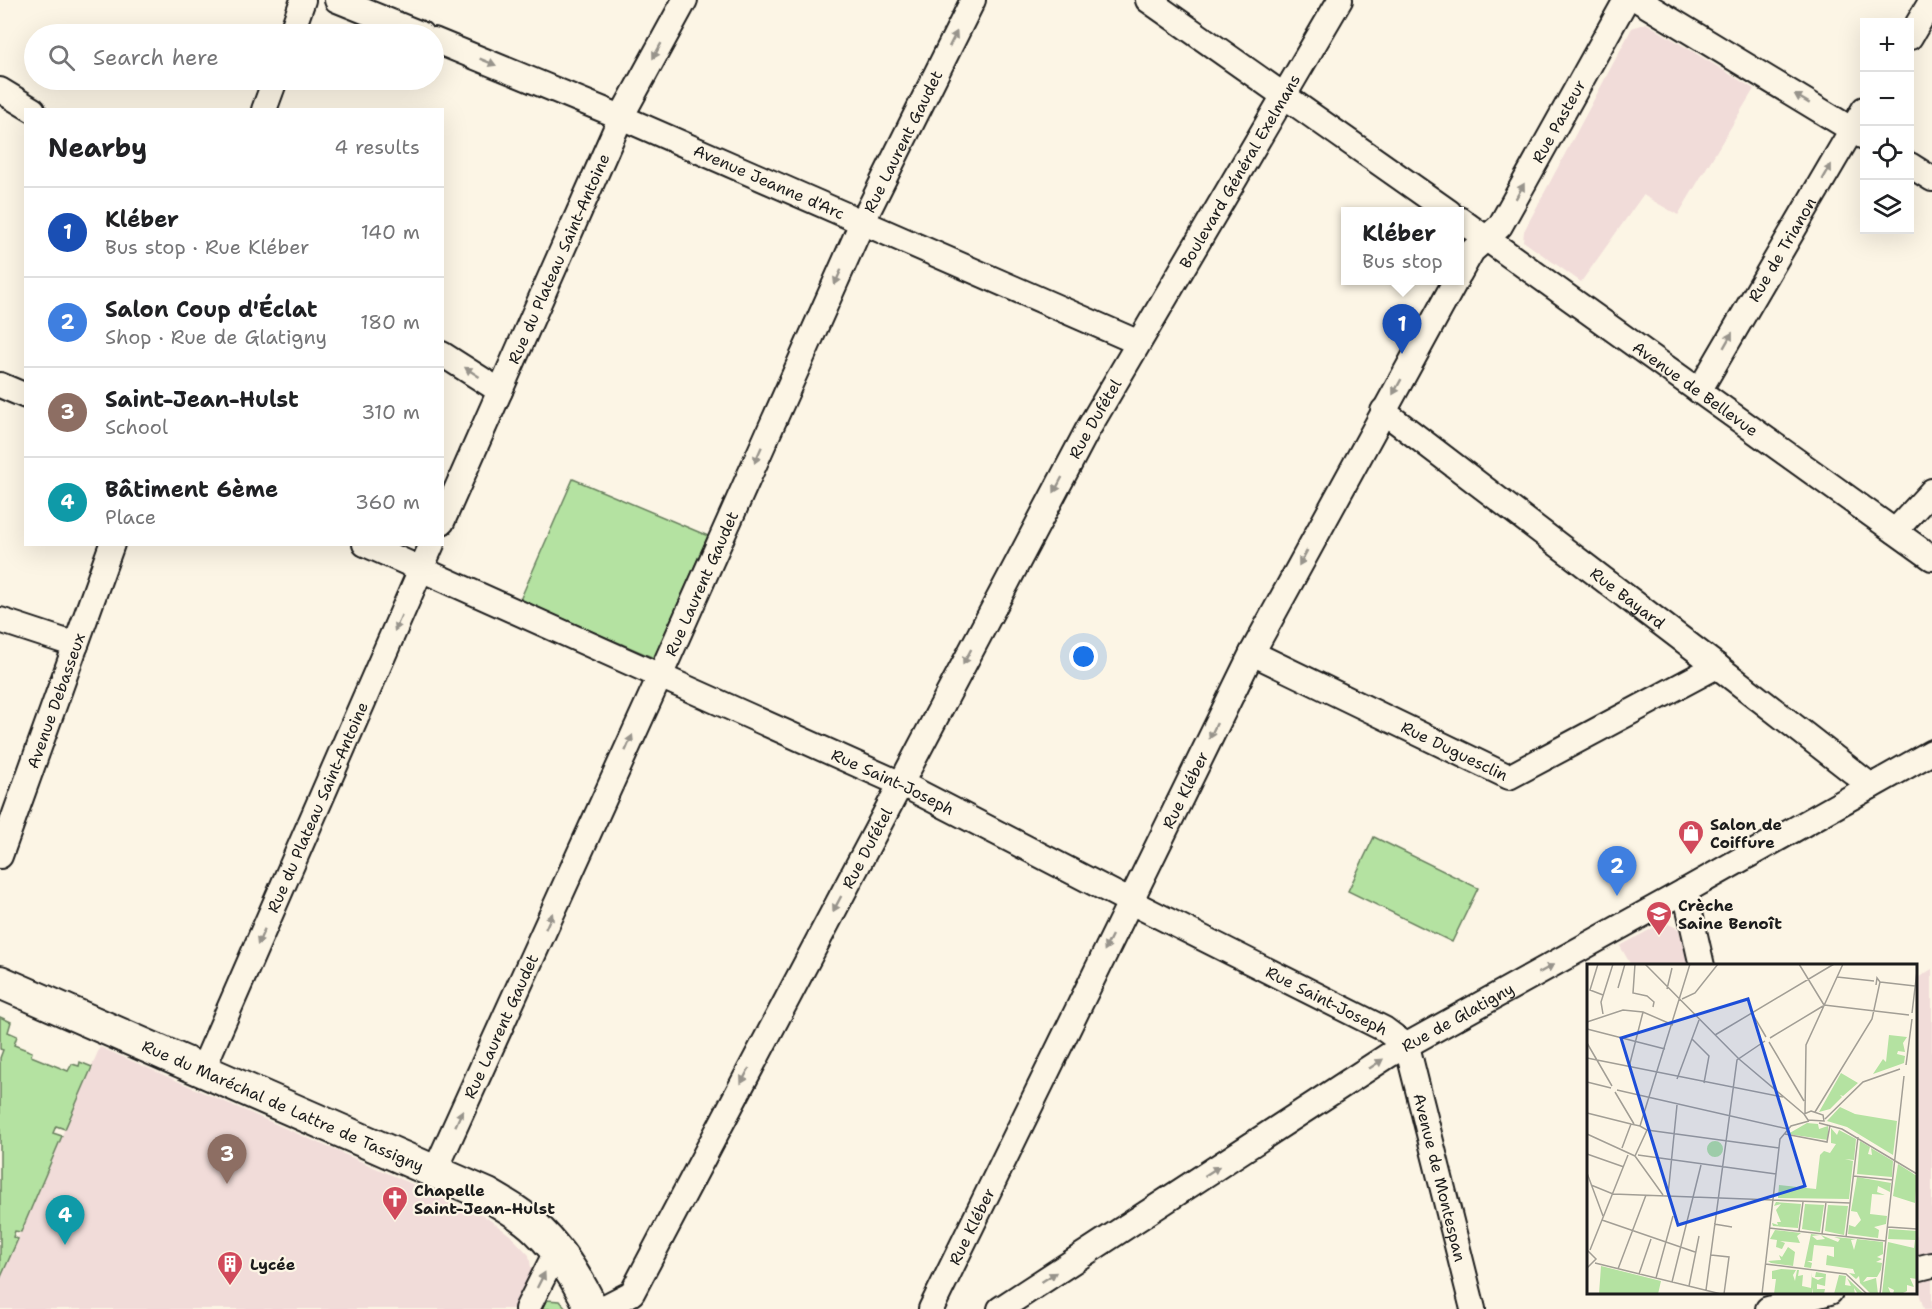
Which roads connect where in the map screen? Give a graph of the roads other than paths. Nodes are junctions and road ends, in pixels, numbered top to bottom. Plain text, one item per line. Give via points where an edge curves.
1 (303, 0) edge
2 (337, 0) edge
3 (685, 0) edge
4 (973, 0) edge
5 (1148, 0) edge
6 (1340, 0) edge
7 (1626, 0) edge
8 (1638, 0) edge
9 (1932, 0) edge
10 (295, 24) edge
11 (396, 24) edge
12 (1914, 30) edge
13 (444, 44) edge
14 (0, 90) edge
15 (271, 90) edge
16 (1283, 95) junction
17 (30, 108) edge
18 (265, 108) edge
19 (621, 117) junction
20 (1860, 125) edge
21 (1914, 168) edge
22 (1932, 179) edge
23 (1442, 207) edge
24 (862, 223) junction
25 (1464, 223) edge
26 (1487, 239) junction
27 (1464, 265) edge
28 (1453, 285) edge
29 (1137, 342) junction
30 (444, 355) edge
31 (0, 385) edge
32 (500, 391) junction
33 (1699, 391) junction
34 (24, 395) edge
35 (1383, 411) junction
36 (1932, 491) edge
37 (444, 517) edge
38 (1895, 531) junction
39 (111, 546) edge
40 (368, 546) edge
41 (431, 546) edge
42 (1932, 558) edge
43 (421, 570) junction
44 (0, 620) edge
45 (76, 645) junction
46 (1252, 653) junction
47 (1717, 666) junction
48 (660, 676) junction
49 (1932, 752) edge
50 (900, 784) junction
51 (1871, 786) junction
52 (0, 856) edge
53 (1685, 891) junction
54 (1129, 901) junction
55 (1702, 964) edge
56 (0, 982) edge
57 (1407, 1046) junction
58 (202, 1071) junction
59 (435, 1171) junction
60 (556, 1252) junction
61 (1932, 1265) edge
62 (1917, 1269) edge
63 (1825, 1294) edge
64 (1777, 1304) edge
65 (527, 1309) edge
66 (592, 1309) edge
67 (601, 1309) edge
68 (931, 1309) edge
69 (1000, 1309) edge
70 (1473, 1309) edge

1 - 10 street
2 - 11 street
3 -> 19 street, Rue du Plateau Saint-Antoine
24 -> 4 street, Rue Laurent Gaudet
5 - 16 street
6 - 16 street, Boulevard Général Exelmans
26 -> 7 street, Rue Pasteur via 1500,226
20 -> 8 street
9 - 12 street
13 -> 19 street, Avenue Jeanne d'Arc
14 - 17 street
15 - 18 street
16 - 23 street
16 - 29 street, Boulevard Général Exelmans
19 - 24 street, Avenue Jeanne d'Arc
19 - 32 street, Rue du Plateau Saint-Antoine
33 -> 20 street, Rue de Trianon
21 - 22 street
24 - 29 street, Avenue Jeanne d'Arc
24 -> 48 street, Rue Laurent Gaudet
25 - 26 street, Avenue de Bellevue
26 - 27 street via 1472,251
26 - 33 street, Avenue de Bellevue
28 -> 35 street, Rue Kléber
29 -> 50 street, Rue Dufétel
32 -> 30 street
31 - 34 street
32 - 37 street, Rue du Plateau Saint-Antoine
33 - 38 street, Avenue de Bellevue
35 -> 46 street, Rue Kléber
35 - 47 street, Rue Bayard
36 - 38 street
38 - 42 street, Avenue de Bellevue
39 - 45 street, Avenue Debasseux
40 - 43 street, Rue Saint-Joseph
41 - 43 street, Rue du Plateau Saint-Antoine
43 - 48 street, Rue Saint-Joseph
43 -> 58 street, Rue du Plateau Saint-Antoine
44 - 45 street
45 - 52 street, Avenue Debasseux
46 - 47 street, Rue Duguesclin via 1509,777
46 -> 54 street, Rue Kléber
47 - 51 street, Rue Bayard
48 - 50 street, Rue Saint-Joseph
59 -> 48 street, Rue Laurent Gaudet
49 - 51 street, Rue de Glatigny
50 - 54 street, Rue Saint-Joseph
50 -> 67 street, Rue Dufétel via 632,1293
51 - 53 street, Rue de Glatigny
53 - 55 street
57 -> 53 street, Rue de Glatigny
54 - 57 street, Rue Saint-Joseph via 1384,1029
54 -> 68 street, Rue Kléber
56 - 58 main road, Rue du Maréchal de Lattre de Tassigny
69 -> 57 street, Rue de Glatigny
57 - 70 street, Avenue de Montespan
58 - 59 main road, Rue du Maréchal de Lattre de Tassigny
59 - 60 main road, Rue du Maréchal de Lattre de Tassigny via 513,1210 538,1230
65 -> 60 street
60 - 66 main road, Rue du Maréchal de Lattre de Tassigny
61 - 62 street
63 - 64 street

